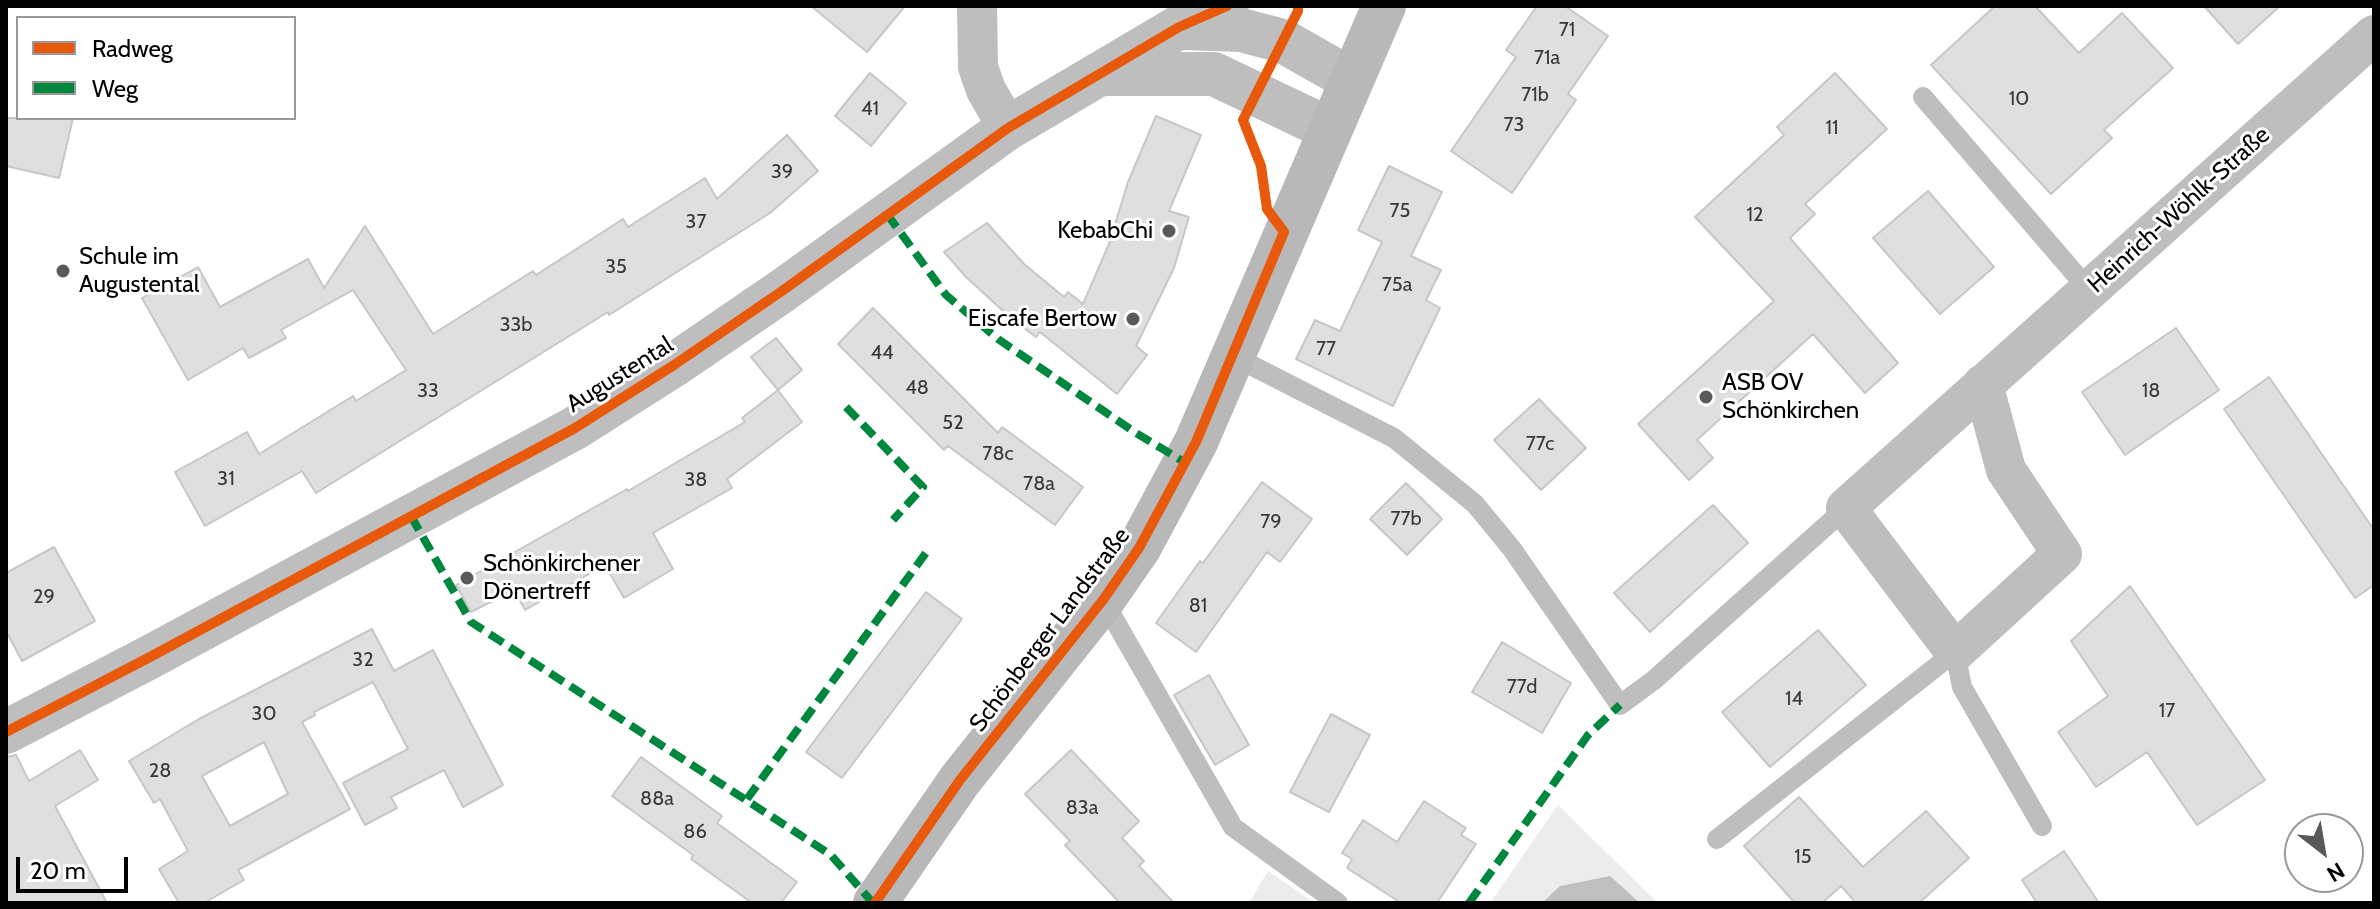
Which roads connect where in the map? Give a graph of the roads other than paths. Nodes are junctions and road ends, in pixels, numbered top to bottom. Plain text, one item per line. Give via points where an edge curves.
1 (977, 6) edge
2 (1227, 6) edge
3 (1384, 6) edge
4 (1179, 27) junction
5 (2374, 35) edge
6 (1098, 74) junction
7 (1350, 79) junction
8 (1923, 97) dead end
9 (1008, 128) junction
10 (1329, 129) junction
11 (2089, 290) junction
12 (1233, 356) junction
13 (1983, 384) junction
14 (1846, 508) junction
15 (1103, 600) junction
16 (1955, 652) junction
17 (6, 732) edge
18 (2042, 826) dead end
19 (1717, 839) dead end
20 (875, 903) edge
21 (1338, 903) edge

1 - 9 street via 978,67
2 - 4 street, Augustental
3 - 7 main road, Schönberger Landstraße
4 - 6 street, Augustental
4 - 7 street via 1241,30 1283,41
5 - 11 street, Heinrich-Wöhlk-Straße
6 - 9 street, Augustental
6 - 10 street via 1214,74
7 - 10 main road, Schönberger Landstraße
8 - 11 lane
9 - 17 street, Augustental via 782,291 575,428
10 - 12 main road, Schönberger Landstraße
11 - 13 street, Heinrich-Wöhlk-Straße
12 - 14 lane via 1394,438 1475,504 1620,705
12 - 15 main road, Schönberger Landstraße via 1165,505
13 - 14 street, Heinrich-Wöhlk-Straße
13 - 16 street via 2006,470 2062,554
14 - 16 street
15 - 20 main road, Schönberger Landstraße via 960,780
15 - 21 lane via 1233,827
16 - 18 lane via 1962,687
16 - 19 lane

